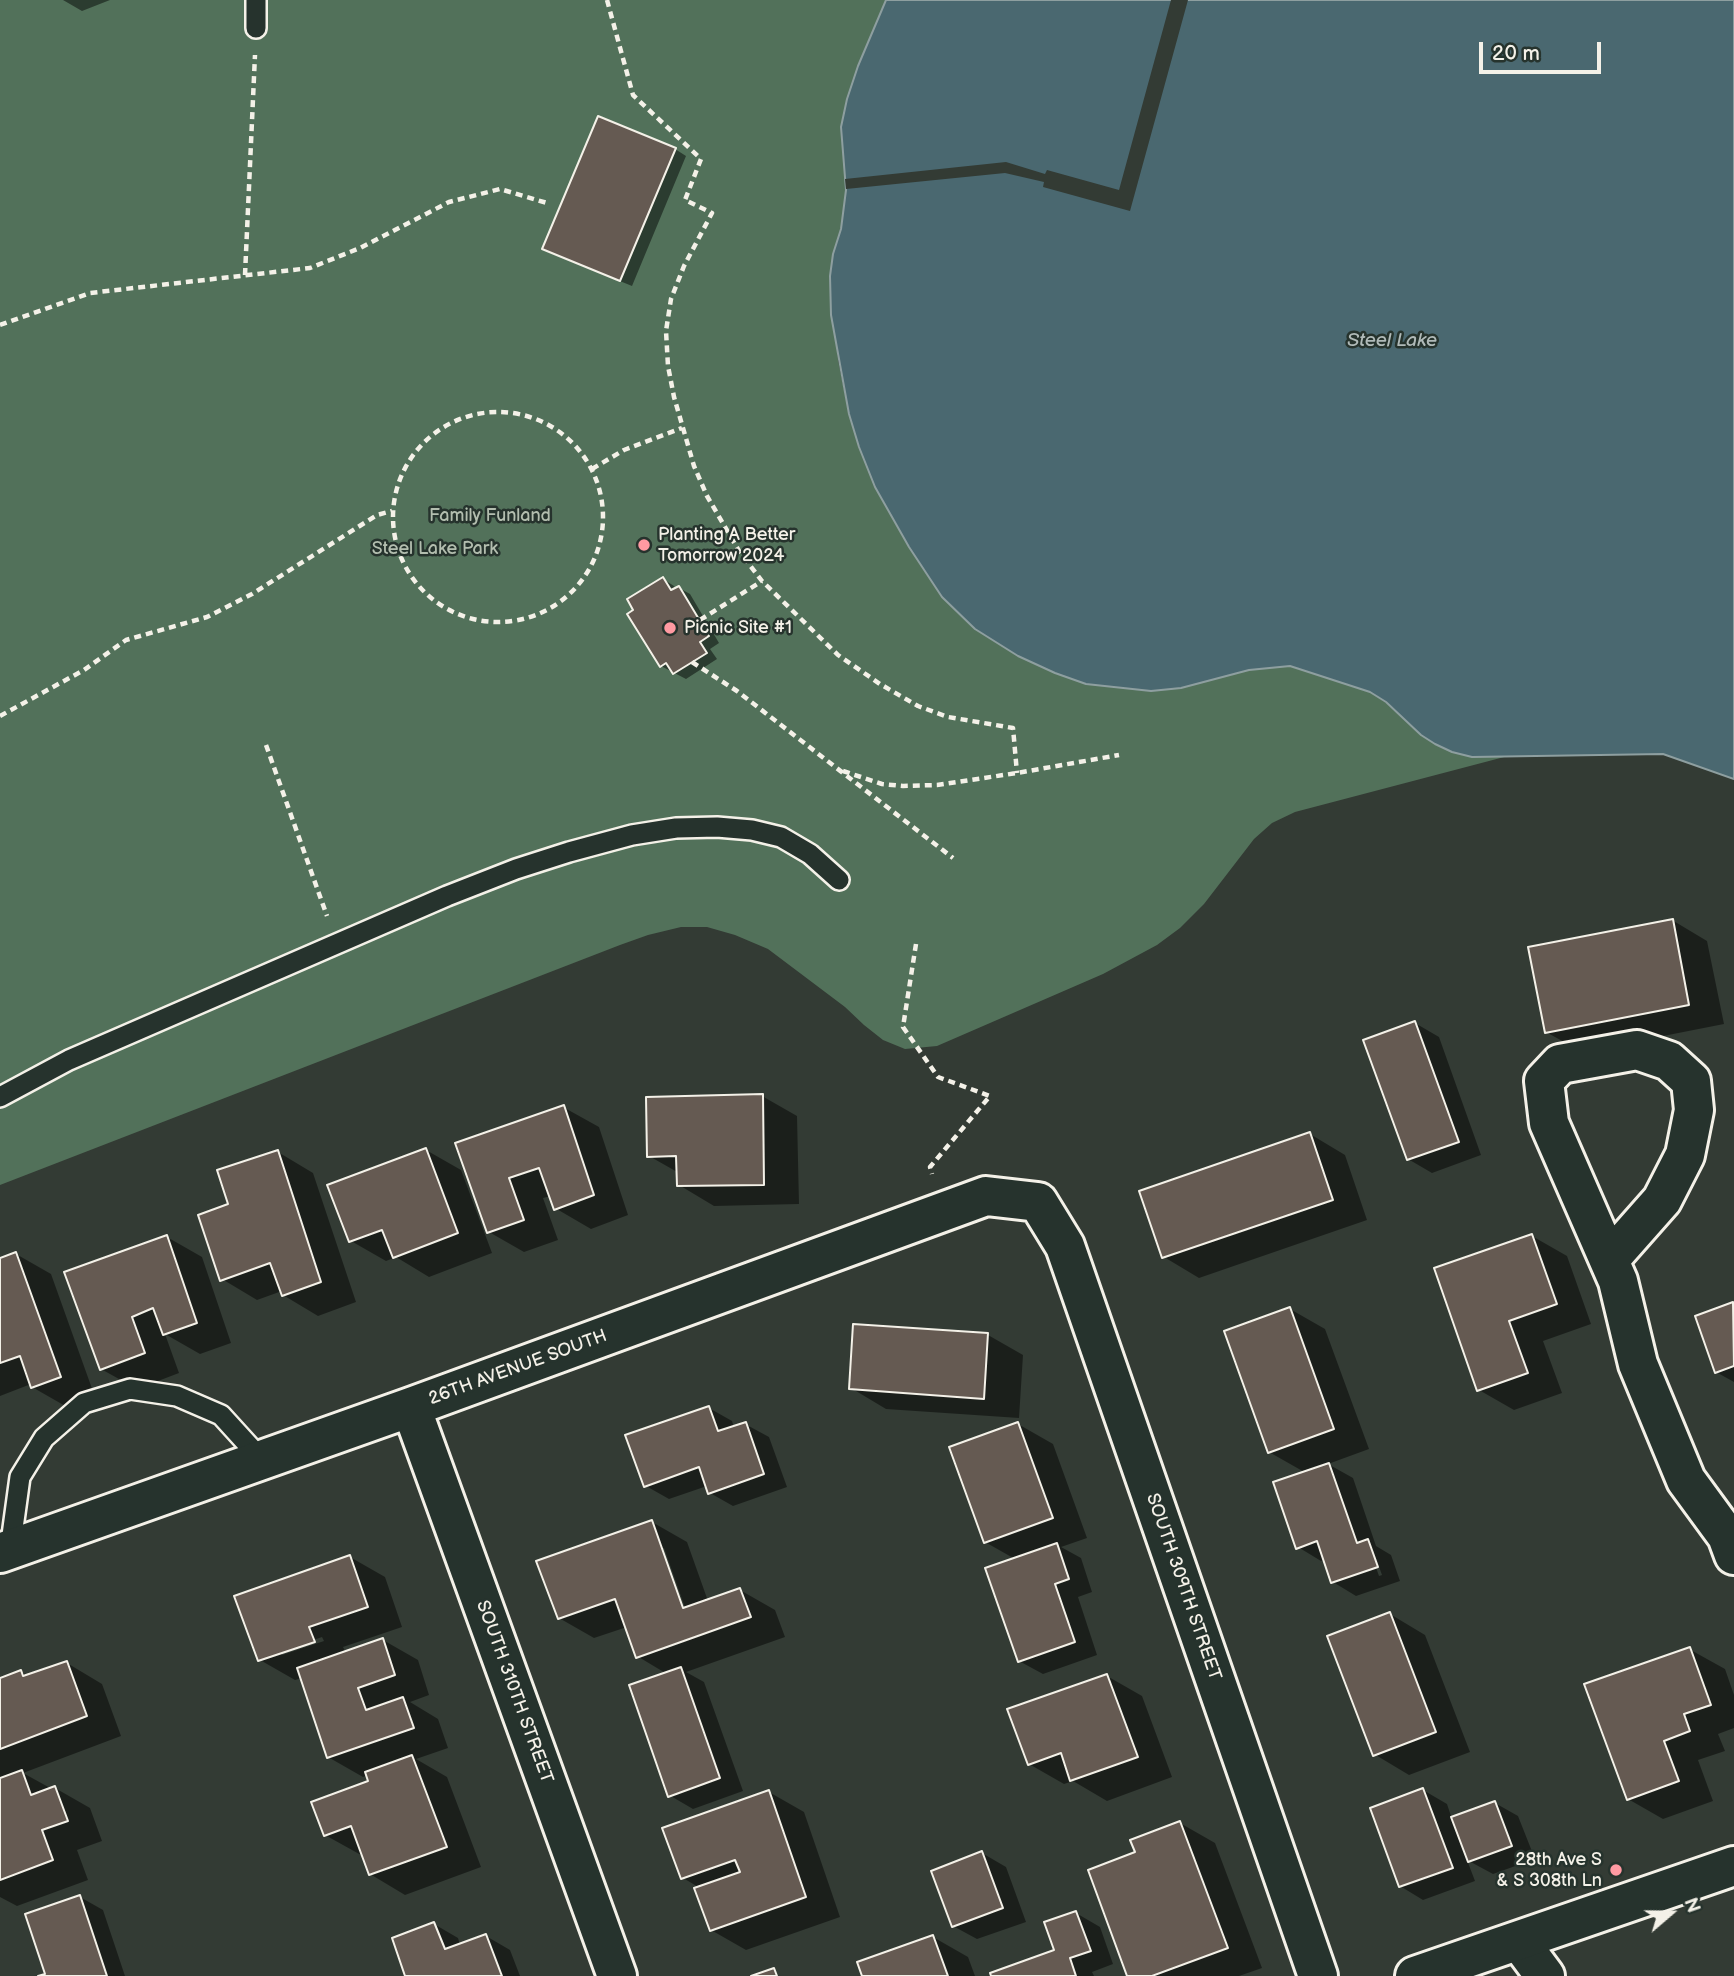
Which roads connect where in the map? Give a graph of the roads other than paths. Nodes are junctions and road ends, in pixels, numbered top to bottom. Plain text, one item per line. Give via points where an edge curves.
1 (256, 0) edge
2 (257, 28) road end
3 (839, 880) dead end
4 (0, 1097) edge
5 (1038, 1202) joint
6 (1609, 1260) junction
7 (411, 1407) junction
8 (260, 1461) junction
9 (5, 1552) edge
10 (1734, 1555) edge
11 (1734, 1866) edge
12 (1519, 1941) junction
13 (617, 1976) edge
14 (1318, 1976) edge
15 (1415, 1976) edge
16 (1545, 1976) edge

1 - 2 lane
3 - 4 lane via 810,854 781,837 752,830 676,828 632,835 516,869 447,896 69,1060
5 - 7 street, 26TH AVENUE SOUTH via 986,1196
5 - 14 street, SOUTH 309TH STREET via 1065,1246
6 - 6 street via 1662,1200 1685,1155 1694,1110 1691,1081 1669,1061 1637,1050 1560,1064 1544,1082 1549,1123
6 - 10 street via 1638,1364 1686,1480 1727,1536
7 - 8 street, 26TH AVENUE SOUTH
7 - 13 street, SOUTH 310TH STREET
8 - 9 street, 26TH AVENUE SOUTH
8 - 9 lane via 220,1415 177,1396 130,1390 85,1403 44,1437 20,1477
11 - 12 street
12 - 15 street
12 - 16 street

